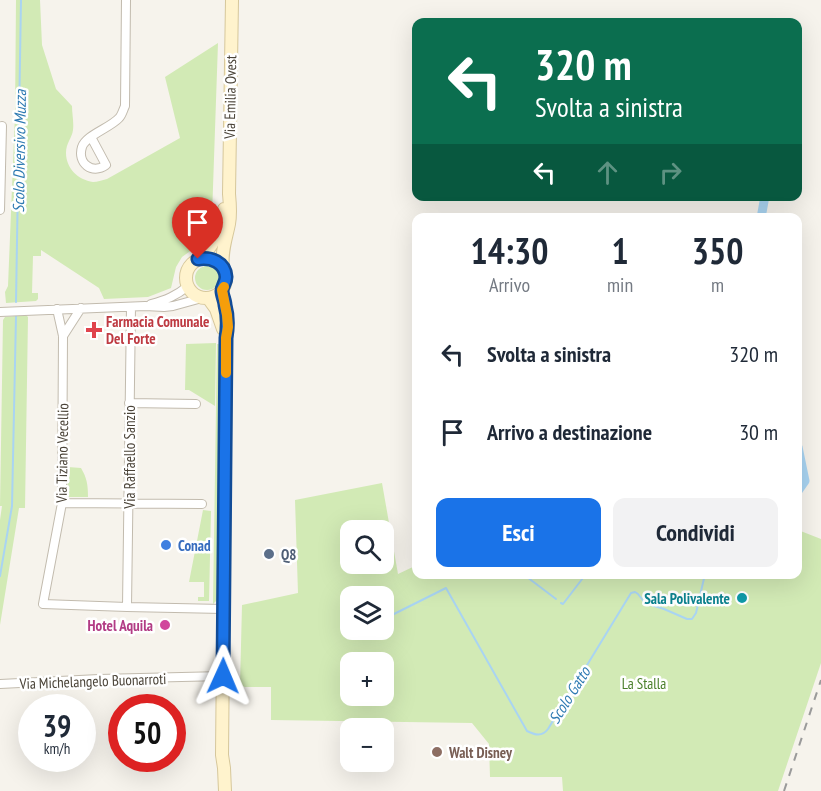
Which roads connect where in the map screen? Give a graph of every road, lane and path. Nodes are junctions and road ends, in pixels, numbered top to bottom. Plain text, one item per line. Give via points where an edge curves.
1 (126, 0) edge
2 (232, 0) edge
3 (2, 126) dead end
4 (91, 137) dead end
5 (229, 194) junction
6 (0, 210) edge
7 (198, 259) junction
8 (223, 268) junction
9 (188, 286) junction
10 (222, 290) junction
11 (205, 298) junction
12 (145, 306) junction
13 (131, 307) junction
14 (81, 308) junction
15 (57, 309) junction
16 (69, 309) junction
17 (0, 312) edge
18 (69, 326) junction
19 (63, 336) junction
20 (226, 338) junction
21 (129, 404) junction
22 (196, 404) dead end
23 (62, 503) junction
24 (129, 503) junction
25 (202, 504) dead end
26 (127, 607) junction
27 (223, 609) junction
28 (223, 676) junction
29 (0, 684) edge
30 (222, 755) junction
31 (217, 791) edge
32 (225, 791) edge

1 - 4 street via 125,106 118,119
2 - 5 main road, Via Emilia Ovest
3 - 6 street
5 - 7 main road, Via Emilia Ovest via 216,237
5 - 8 main road, Via Emilia Ovest via 230,220 221,257
7 - 8 main road via 213,259
7 - 9 main road via 186,274
8 - 10 main road via 226,280
9 - 11 main road via 191,292
9 - 12 street via 167,300
10 - 11 main road
10 - 20 main road
11 - 12 street via 173,306
11 - 20 main road via 216,309
12 - 13 street
13 - 14 street
13 - 21 street, Via Raffaello Sanzio
14 - 16 street
14 - 18 street
15 - 16 street
15 - 17 street
15 - 19 street, Via Tiziano Vecellio
16 - 18 street
18 - 19 street
19 - 23 street, Via Tiziano Vecellio
20 - 27 main road
21 - 22 street
21 - 24 street, Via Raffaello Sanzio
23 - 24 street
23 - 26 street, Via Tiziano Vecellio via 44,604
24 - 25 street
24 - 26 street, Via Raffaello Sanzio
26 - 27 street
27 - 28 main road
28 - 29 street, Via Michelangelo Buonarroti
28 - 30 main road
30 - 31 main road
30 - 32 main road

